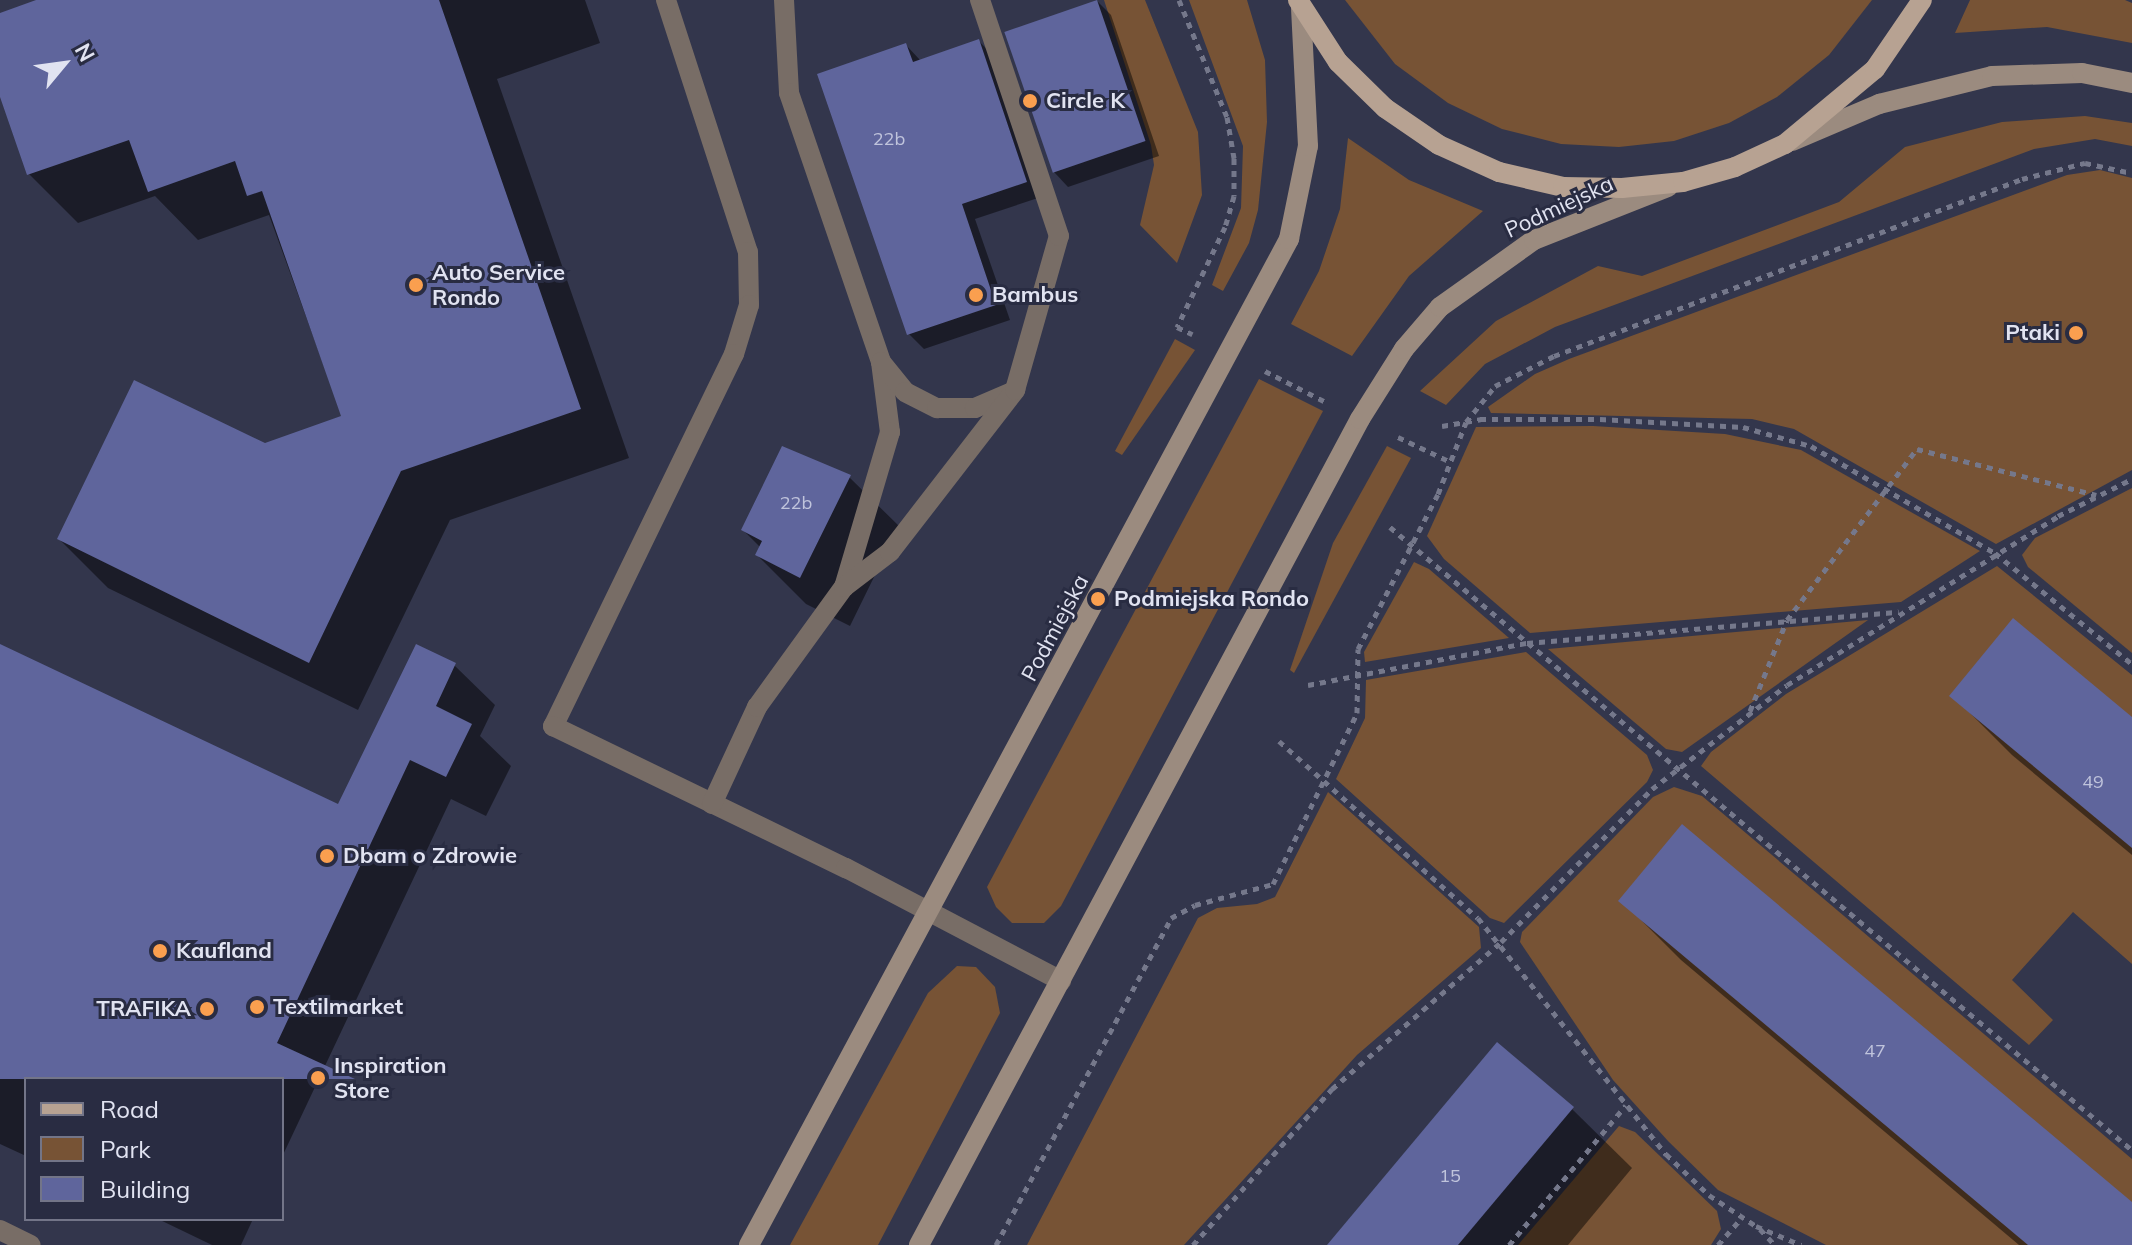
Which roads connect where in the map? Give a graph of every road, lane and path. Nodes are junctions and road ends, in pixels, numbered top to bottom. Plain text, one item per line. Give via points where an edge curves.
1 (666, 0) edge
2 (980, 0) edge
3 (1922, 0) edge
4 (786, 3) edge
5 (1299, 4) edge
6 (2132, 83) edge
7 (1785, 144) junction
8 (2132, 173) edge
9 (1683, 182) junction
10 (881, 362) junction
11 (1015, 390) junction
12 (1466, 422) junction
13 (1442, 426) dead end
14 (2132, 479) edge
15 (1884, 488) junction
16 (2097, 496) junction
17 (1390, 527) dead end
18 (1412, 546) junction
19 (1995, 553) junction
20 (844, 587) junction
21 (1900, 612) junction
22 (1787, 620) junction
23 (1527, 643) junction
24 (2132, 664) edge
25 (1356, 673) junction
26 (1308, 685) dead end
27 (1750, 712) junction
28 (1279, 741) dead end
29 (1679, 770) junction
30 (1325, 780) junction
31 (712, 804) junction
32 (930, 910) junction
33 (1501, 942) junction
34 (1061, 981) junction
35 (1626, 1105) junction
36 (2132, 1150) edge
37 (1742, 1217) junction
38 (1756, 1226) junction
39 (0, 1230) edge
40 (31, 1245) edge
41 (749, 1245) edge
42 (919, 1245) edge
43 (996, 1245) edge
44 (1193, 1245) edge
45 (1509, 1245) edge
46 (1718, 1245) edge
47 (1775, 1245) edge
48 (1801, 1245) edge

1 - 31 lane via 748,252 749,305 734,354 553,726
2 - 11 lane via 1059,236
3 - 7 main road via 1875,69
4 - 10 lane via 789,93
5 - 9 main road via 1338,62 1385,108 1439,145 1499,172 1563,187
5 - 32 main road, Podmiejska via 1308,146 1289,239
6 - 7 main road via 2082,73 1992,76 1879,104
7 - 9 main road via 1735,167
8 - 12 path via 2085,163 2007,184 1521,370 1495,386
9 - 34 main road, Podmiejska via 1534,240 1440,307 1404,349 1360,419
10 - 11 lane via 905,392 937,408 975,408
10 - 20 lane via 890,432
11 - 20 lane via 890,552
12 - 13 path
12 - 15 path via 1600,419 1743,427 1811,446
12 - 18 path
14 - 16 path
15 - 16 path via 1917,449
15 - 19 path
15 - 22 path
16 - 19 path
17 - 18 path
18 - 23 path
18 - 25 path via 1358,649
19 - 21 path
19 - 24 path
20 - 31 lane via 757,707
21 - 22 path
21 - 27 path
22 - 23 path
22 - 27 path
23 - 25 path
23 - 29 path
25 - 26 path
25 - 30 path via 1357,713
27 - 29 path
28 - 30 path
29 - 33 path via 1652,789
29 - 36 path
30 - 33 path
30 - 43 path via 1273,884 1195,905 1171,918
31 - 32 lane
32 - 34 lane
32 - 41 main road, Podmiejska
33 - 35 path
33 - 44 path via 1332,1089
34 - 42 main road, Podmiejska
35 - 37 path via 1666,1154 1709,1195
35 - 45 path
37 - 38 path
37 - 46 path
38 - 47 path
38 - 48 path
39 - 40 lane

